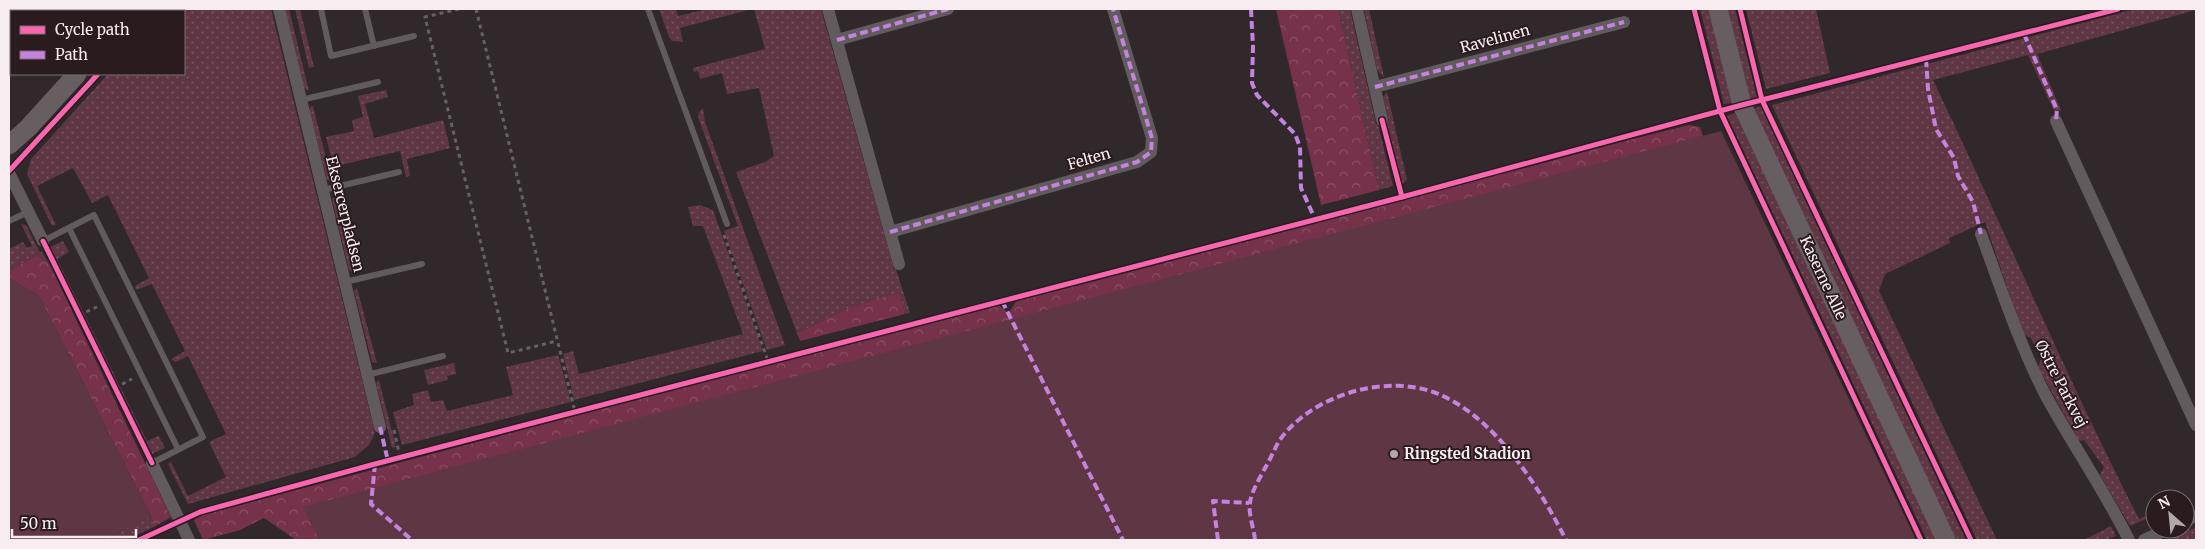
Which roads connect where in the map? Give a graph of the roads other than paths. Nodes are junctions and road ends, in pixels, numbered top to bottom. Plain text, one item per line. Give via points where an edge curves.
1 (279, 9) edge
2 (321, 9) edge
3 (365, 9) edge
4 (648, 9) edge
5 (828, 9) edge
6 (948, 9) edge
7 (1113, 9) edge
8 (1357, 9) edge
9 (1718, 9) edge
10 (1624, 22) dead end
11 (414, 36) dead end
12 (837, 40) junction
13 (374, 46) junction
14 (76, 75) edge
15 (378, 82) dead end
16 (1375, 87) junction
17 (301, 100) junction
18 (1382, 120) dead end
19 (2056, 122) dead end
20 (9, 145) edge
21 (399, 172) dead end
22 (9, 173) edge
23 (323, 190) junction
24 (28, 212) junction
25 (9, 221) edge
26 (727, 224) road end
27 (69, 228) junction
28 (890, 232) junction
29 (1981, 234) dead end
30 (43, 241) joint
31 (422, 264) dead end
32 (898, 264) dead end
33 (345, 282) junction
34 (443, 356) dead end
35 (367, 374) junction
36 (2196, 425) edge
37 (380, 427) dead end
38 (178, 449) junction
39 (152, 463) joint
40 (189, 540) edge
41 (1946, 540) edge
42 (2129, 540) edge

1 - 17 street, Eksercerpladsen
2 - 13 lane via 331,56
3 - 13 lane
4 - 26 lane
5 - 12 street
6 - 12 street
7 - 28 street, Felten via 1152,138 1151,152 1137,162
8 - 16 street
9 - 41 street, Kaserne Alle via 1742,104
10 - 16 street, Ravelinen
11 - 13 lane
12 - 28 street
14 - 20 street
15 - 17 lane
16 - 18 street
17 - 23 street, Eksercerpladsen
19 - 36 street
21 - 23 lane
22 - 24 street
23 - 33 street, Eksercerpladsen
24 - 25 lane
24 - 30 street
27 - 30 lane
27 - 38 lane
27 - 38 lane via 94,215 203,436
28 - 32 street
29 - 42 street, Østre Parkvej via 2022,343 2046,395 2106,494
31 - 33 lane
33 - 35 street, Eksercerpladsen
34 - 35 lane
35 - 37 street, Eksercerpladsen
38 - 39 lane
39 - 40 street

